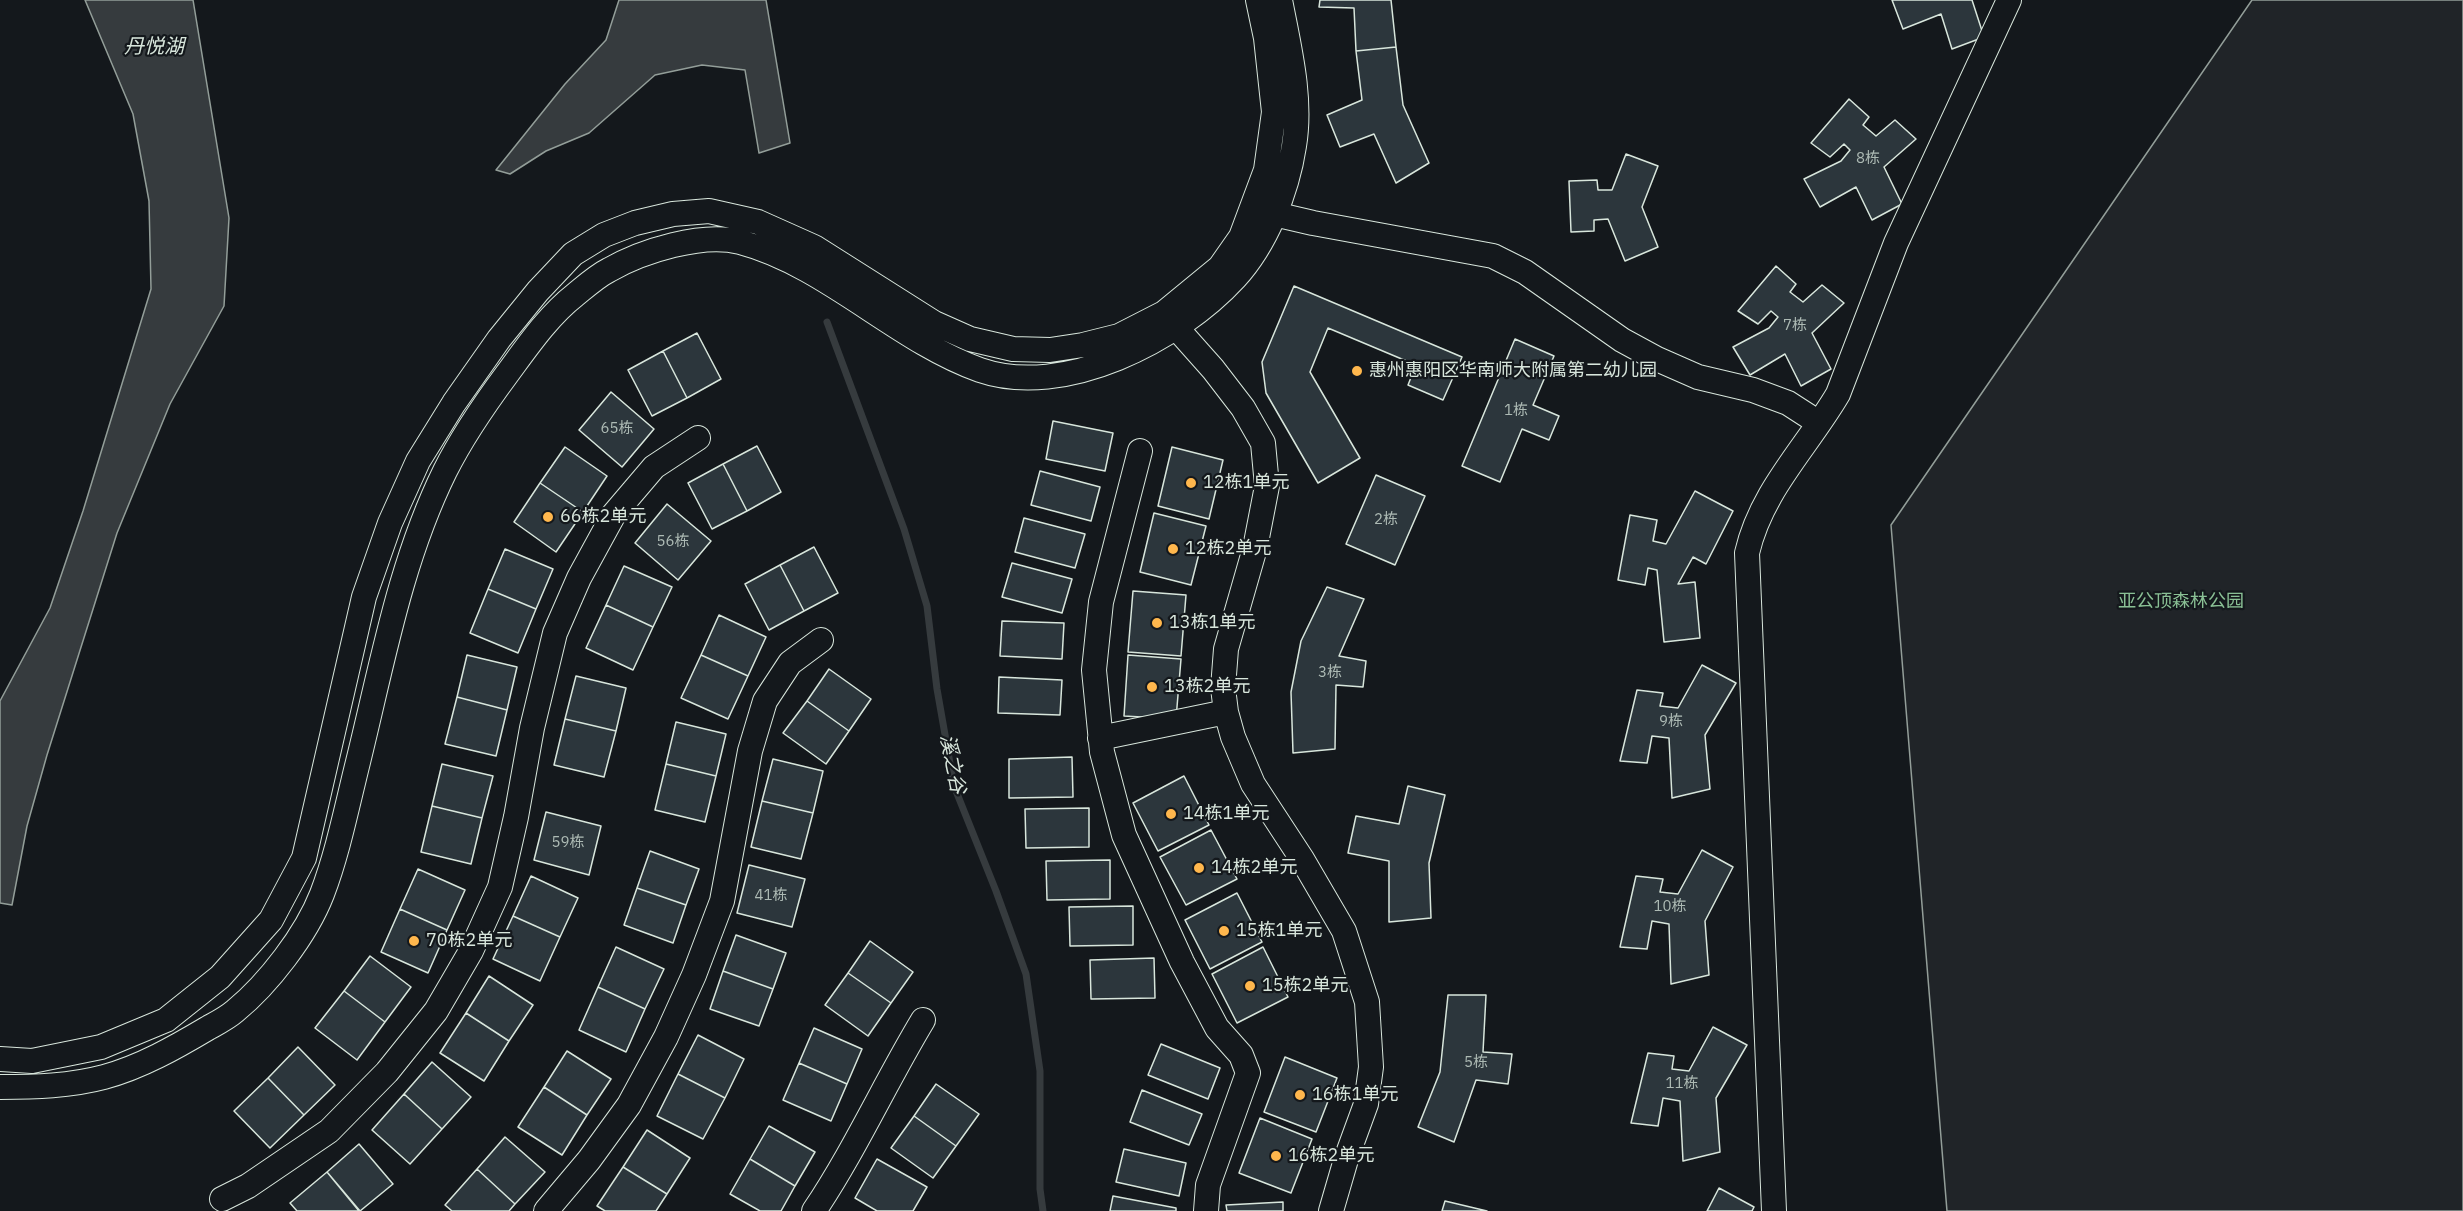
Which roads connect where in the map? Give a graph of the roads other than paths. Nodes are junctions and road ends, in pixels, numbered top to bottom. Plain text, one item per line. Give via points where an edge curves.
1 (1258, 0) edge
2 (1280, 0) edge
3 (2009, 0) edge
4 (1263, 211) junction
5 (1169, 320) junction
6 (1819, 423) junction
7 (698, 438) dead end
8 (1140, 451) dead end
9 (821, 640) dead end
10 (1226, 712) junction
11 (1100, 738) junction
12 (923, 1020) dead end
13 (0, 1059) edge
14 (0, 1087) edge
15 (222, 1199) dead end
16 (546, 1211) edge
17 (814, 1211) edge
18 (1206, 1211) edge
19 (1331, 1211) edge
20 (1774, 1211) edge

1 - 4 street via 1274,111
2 - 4 street via 1296,103 1295,145 1281,198
3 - 6 street via 1896,243 1838,394
4 - 5 street via 1260,244 1235,279 1196,312
4 - 6 street via 1492,256 1525,272 1622,340 1657,359 1698,377 1788,403
5 - 10 street via 1213,369 1263,442 1267,486 1255,548 1226,649
5 - 13 street via 1119,336 1050,350 1013,349 970,339 934,322 814,247 758,222 709,211 634,223 573,254 499,339 418,461 390,523 364,597 304,858 271,920 220,977 166,1020 101,1047 32,1061
5 - 14 street via 1159,337 1108,363 1065,375 1029,378 985,372 949,357 791,262 736,241 688,242 608,270 569,299 529,344 484,406 445,470 419,533 395,610 321,898 285,960 234,1012 173,1049 104,1077 43,1087
6 - 20 street via 1765,503 1751,533 1747,553
7 - 15 street via 654,467 614,514 579,578 555,633 500,887 471,951 436,1011 387,1072 329,1131
8 - 11 street via 1101,602 1094,670
9 - 16 street via 790,663 765,701 750,751 722,901 666,1037 629,1105
10 - 11 street
10 - 19 street via 1253,784 1344,931 1367,1002 1371,1067 1366,1104
11 - 18 street via 1124,835 1182,962 1217,1028 1242,1055 1248,1073 1208,1185
12 - 17 street

